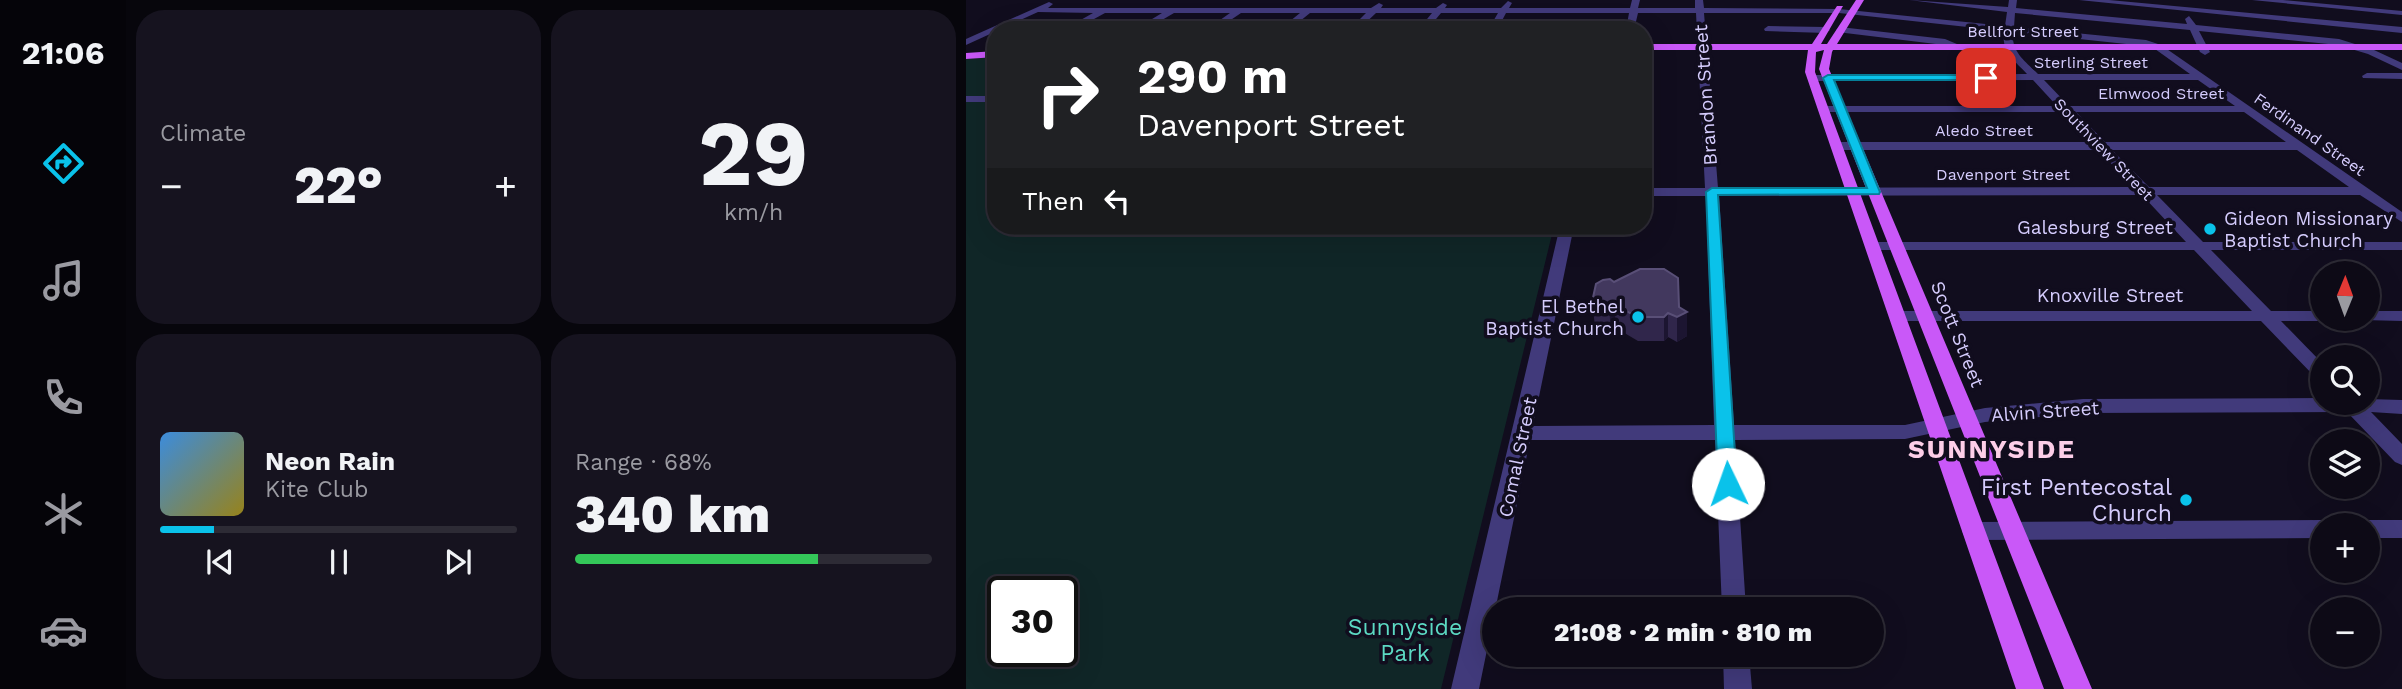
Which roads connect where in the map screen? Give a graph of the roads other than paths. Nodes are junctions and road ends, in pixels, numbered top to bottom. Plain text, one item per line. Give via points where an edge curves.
1 (1059, 0) edge
2 (1124, 0) edge
3 (1189, 0) edge
4 (1255, 0) edge
5 (1321, 0) edge
6 (1384, 0) edge
7 (1447, 0) edge
8 (1510, 0) edge
9 (1760, 0) edge
10 (1846, 0) edge
11 (1860, 0) edge
12 (1913, 0) edge
13 (2083, 0) edge
14 (2256, 0) edge
15 (2348, 0) edge
16 (1570, 5) edge
17 (1635, 5) edge
18 (1699, 5) edge
19 (2012, 5) edge
20 (2183, 5) edge
21 (1173, 9) junction
22 (1241, 9) junction
23 (1308, 9) junction
24 (1375, 9) junction
25 (1439, 9) junction
26 (1504, 9) junction
27 (2357, 9) junction
28 (1038, 10) junction
29 (1105, 10) junction
30 (1762, 10) junction
31 (1839, 11) junction
32 (1853, 12) junction
33 (2402, 13) edge
34 (1013, 21) edge
35 (1084, 21) edge
36 (1153, 21) edge
37 (1223, 21) edge
38 (1294, 21) edge
39 (1362, 21) edge
40 (1429, 21) edge
41 (1497, 21) edge
42 (2376, 27) junction
43 (2009, 28) junction
44 (2192, 28) junction
45 (1768, 29) junction
46 (1826, 30) junction
47 (1840, 30) junction
48 (2402, 30) edge
49 (987, 33) edge
50 (966, 42) edge
51 (1772, 47) junction
52 (1959, 47) junction
53 (2354, 47) junction
54 (1652, 49) edge
55 (1701, 49) junction
56 (1820, 49) junction
57 (1935, 49) junction
58 (2161, 49) junction
59 (2400, 49) edge
60 (2009, 50) junction
61 (2204, 50) junction
62 (2288, 50) junction
63 (2371, 52) junction
64 (987, 53) edge
65 (966, 54) edge
66 (2402, 67) edge
67 (2367, 76) dead end
68 (2402, 76) edge
69 (1820, 78) junction
70 (2034, 78) junction
71 (2202, 78) junction
72 (966, 99) edge
73 (987, 99) edge
74 (1832, 109) junction
75 (2063, 109) junction
76 (2246, 109) junction
77 (1846, 146) junction
78 (2100, 146) junction
79 (2300, 146) junction
80 (2144, 191) junction
81 (2363, 191) junction
82 (1652, 192) edge
83 (1712, 192) junction
84 (1853, 192) junction
85 (1874, 192) junction
86 (2402, 218) edge
87 (1565, 235) edge
88 (1872, 246) junction
89 (1897, 246) junction
90 (2198, 246) junction
91 (2402, 246) edge
92 (1897, 316) junction
93 (1924, 316) junction
94 (2267, 316) junction
95 (2310, 316) edge
96 (2380, 316) edge
97 (2402, 316) edge
98 (2310, 361) edge
99 (2310, 404) edge
100 (2380, 406) edge
101 (2402, 407) edge
102 (2361, 415) edge
103 (1966, 420) junction
104 (1938, 427) junction
105 (1522, 433) junction
106 (1725, 434) junction
107 (2402, 457) edge
108 (2380, 529) edge
109 (2402, 529) edge
110 (2011, 530) junction
111 (2310, 530) edge
112 (1973, 531) junction
113 (1733, 597) edge
114 (1737, 667) edge
115 (1465, 689) edge
116 (1738, 689) edge
117 (2030, 689) edge
118 (2078, 689) edge

1 - 28 street
2 - 29 street
3 - 21 street
4 - 22 street
5 - 23 street
6 - 24 street
7 - 25 street
8 - 26 street
9 - 30 street
10 - 31 main road
11 - 32 main road
12 - 19 street
13 - 20 street
14 - 27 street
15 - 27 street
16 - 17 street
16 - 26 street
17 - 18 street
18 - 30 street
18 - 55 street, Brandon Street
19 - 43 street
19 - 44 street
20 - 42 street
20 - 44 street
21 - 22 street
21 - 29 street
21 - 36 street
22 - 23 street
22 - 37 street
23 - 24 street
23 - 38 street
24 - 25 street
24 - 39 street
25 - 26 street
25 - 40 street
26 - 41 street
27 - 33 street
27 - 42 street
28 - 29 street
28 - 34 street
29 - 35 street
30 - 31 street
30 - 45 street
31 - 32 street
31 - 46 main road
32 - 43 street
32 - 47 main road
42 - 48 street
42 - 59 street
43 - 58 street via 2146,43
43 - 60 street
44 - 53 street
44 - 61 street
45 - 46 street
45 - 51 street
46 - 56 main road
47 - 52 street
47 - 56 main road
49 - 50 street
51 - 55 main road, Bellfort Street
51 - 56 main road, Bellfort Street
52 - 57 main road, Bellfort Street
52 - 60 main road, Bellfort Street
53 - 59 main road, Bellfort Street
53 - 62 main road, Bellfort Street
53 - 63 street
54 - 55 main road, Bellfort Street
55 - 56 main road, Bellfort Street
55 - 83 street, Brandon Street
56 - 57 main road, Bellfort Street
56 - 69 main road, Scott Street via 1809,66
57 - 60 main road, Bellfort Street
58 - 60 main road, Bellfort Street
58 - 61 main road, Bellfort Street
58 - 71 street, Ferdinand Street
59 - 63 main road, Bellfort Street
60 - 70 street, Southview Street
61 - 62 main road, Bellfort Street
62 - 63 main road, Bellfort Street
63 - 66 street
64 - 65 main road
67 - 68 street
69 - 70 street, Sterling Street
69 - 74 main road, Scott Street
70 - 71 street, Sterling Street
70 - 75 street, Southview Street
71 - 76 street, Ferdinand Street
72 - 73 street
74 - 75 street, Elmwood Street
74 - 77 main road, Scott Street
75 - 76 street, Elmwood Street
75 - 78 street, Southview Street
76 - 79 street, Ferdinand Street
77 - 78 street, Aledo Street
77 - 84 main road, Scott Street
77 - 85 main road, Scott Street
78 - 79 street, Aledo Street
78 - 80 street, Southview Street
79 - 81 street, Ferdinand Street
80 - 81 street, Davenport Street
80 - 85 street, Davenport Street
80 - 90 street, Southview Street
81 - 86 street, Ferdinand Street
82 - 83 street, Davenport Street
83 - 84 street, Davenport Street
83 - 106 street, Brandon Street
84 - 85 street, Davenport Street
84 - 88 main road, Scott Street
85 - 89 main road, Scott Street
87 - 105 street, Comal Street
88 - 89 street, Galesburg Street
88 - 92 main road, Scott Street
89 - 90 street, Galesburg Street
89 - 93 main road, Scott Street
90 - 91 street, Galesburg Street
90 - 94 street, Southview Street
92 - 93 street, Knoxville Street
92 - 104 main road, Scott Street
93 - 94 street, Knoxville Street
93 - 103 main road, Scott Street
94 - 95 street, Knoxville Street
94 - 98 street, Southview Street
96 - 97 street
99 - 103 street, Alvin Street via 2083,406
100 - 101 street, Alvin Street
102 - 107 street
103 - 104 street, Alvin Street
103 - 110 main road, Scott Street
104 - 106 street, Alvin Street via 1905,432
104 - 112 main road, Scott Street
105 - 106 street, Alvin Street
105 - 115 street, Comal Street
106 - 113 street, Brandon Street
108 - 109 street
110 - 111 street
110 - 112 street
110 - 118 main road, Scott Street
112 - 117 main road, Scott Street
114 - 116 street

